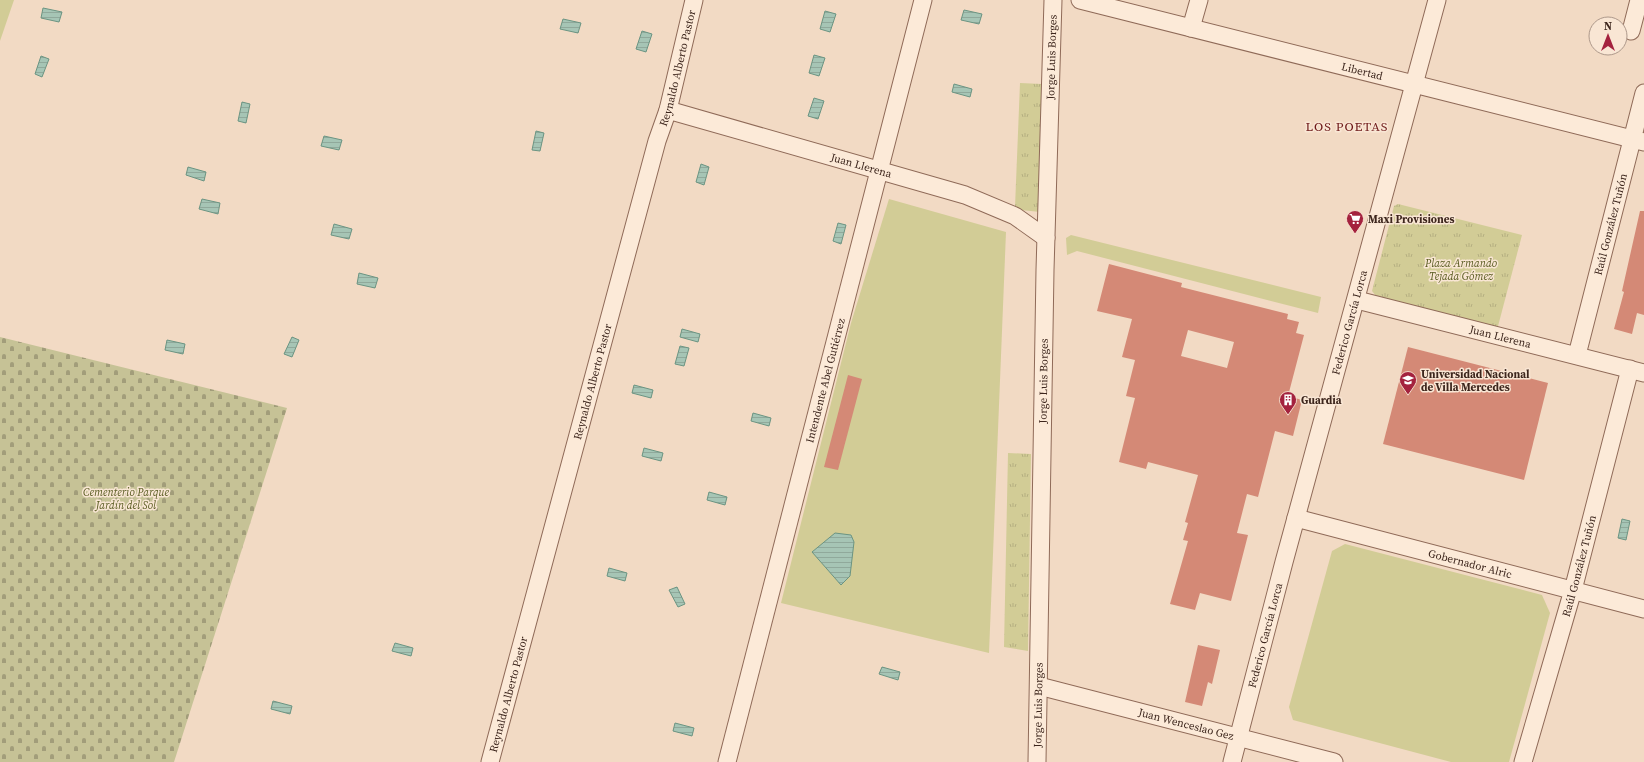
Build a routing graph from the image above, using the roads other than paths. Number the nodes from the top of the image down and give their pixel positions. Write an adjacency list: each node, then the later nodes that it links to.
1 (694, 0): 12 (street, Reynaldo Alberto Pastor)
2 (923, 0): 14 (street, Intendente Abel Gutiérrez)
3 (1053, 0): 15 (street, Jorge Luis Borges)
4 (1080, 0): 8 (street, Libertad)
5 (1199, 0): 8 (street)
6 (1437, 0): 10 (street, Federico García Lorca)
7 (1639, 0): 9 (street)
8 (1191, 28): 10 (street, Libertad)
9 (1631, 31)
10 (1415, 84): 13 (street, Libertad); 16 (street, Federico García Lorca)
11 (1644, 94): 13 (street, Raúl González Tuñón)
12 (668, 110): 14 (street, Juan Llerena); 24 (street, Reynaldo Alberto Pastor)
13 (1638, 141): 17 (street, Raúl González Tuñón)
14 (880, 170): 15 (street, Juan Llerena); 25 (street, Intendente Abel Gutiérrez)
15 (1046, 238): 22 (street, Jorge Luis Borges)
16 (1357, 300): 17 (street, Juan Llerena); 19 (street, Federico García Lorca)
17 (1576, 355): 18 (street, Juan Llerena)
18 (1637, 371): 20 (street, Raúl González Tuñón)
19 (1296, 518): 20 (street, Gobernador Alric); 23 (street, Federico García Lorca)
20 (1573, 590): 21 (street, Gobernador Alric); 29 (street, Raúl González Tuñón)
21 (1644, 609)
22 (1039, 686): 23 (street, Juan Wenceslao Gez); 26 (street, Jorge Luis Borges)
23 (1238, 738): 27 (street, Federico García Lorca); 28 (street, Juan Wenceslao Gez)
24 (490, 762)
25 (728, 762)
26 (1037, 762)
27 (1232, 762)
28 (1334, 762)
29 (1523, 762)

